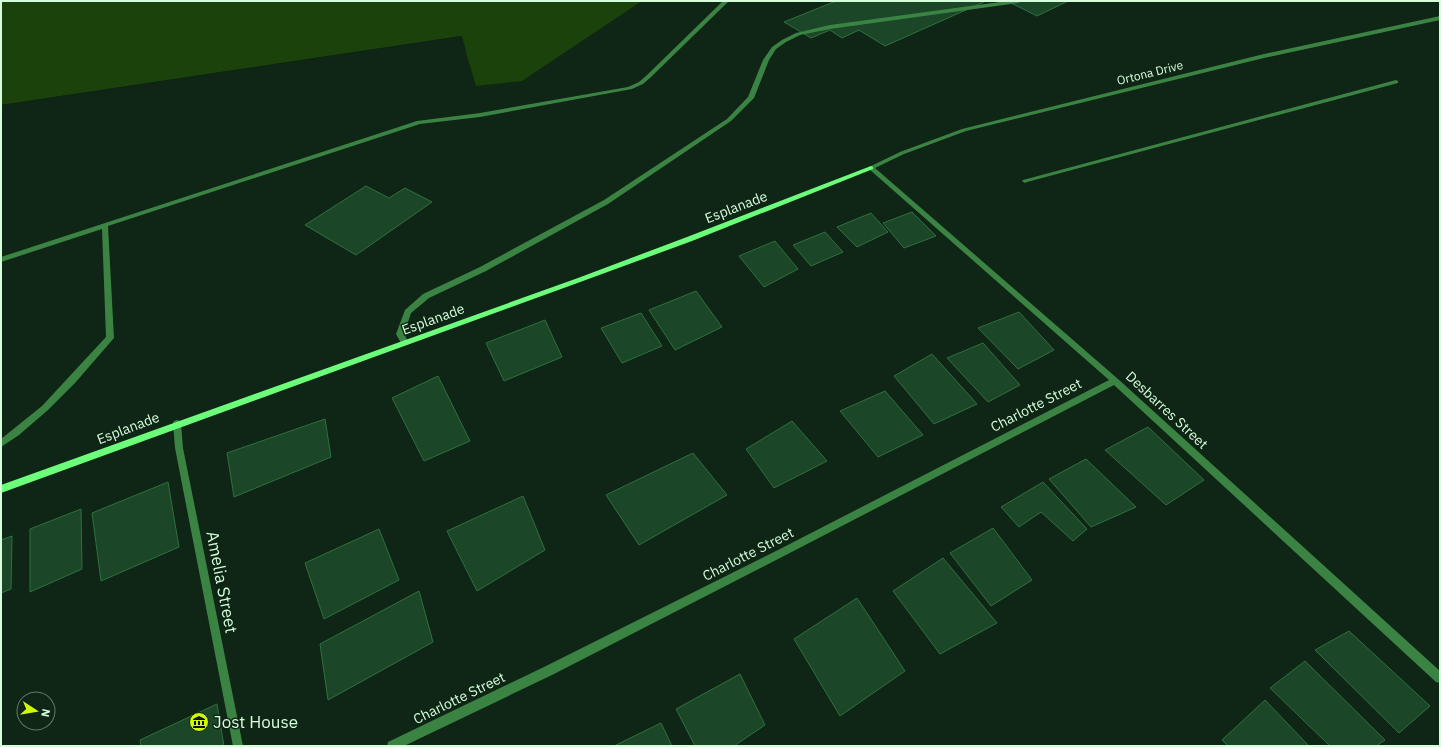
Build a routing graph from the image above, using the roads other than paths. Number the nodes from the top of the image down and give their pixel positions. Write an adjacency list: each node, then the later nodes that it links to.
1 (726, 1): 7 (street)
2 (1018, 1): 9 (street)
3 (1440, 18): 5 (street, Ortona Drive)
4 (1396, 82): 6 (street)
5 (871, 168): 9 (street, Esplanade); 10 (street, Desbarres Street)
6 (1025, 181)
7 (105, 225): 8 (street); 12 (street)
8 (1, 260)
9 (405, 343): 11 (street, Esplanade)
10 (1115, 380): 14 (street, Desbarres Street); 16 (street, Charlotte Street)
11 (177, 423): 13 (street, Esplanade); 15 (street, Amelia Street)
12 (1, 444)
13 (1, 489)
14 (1440, 678)
15 (238, 746)
16 (392, 746)

